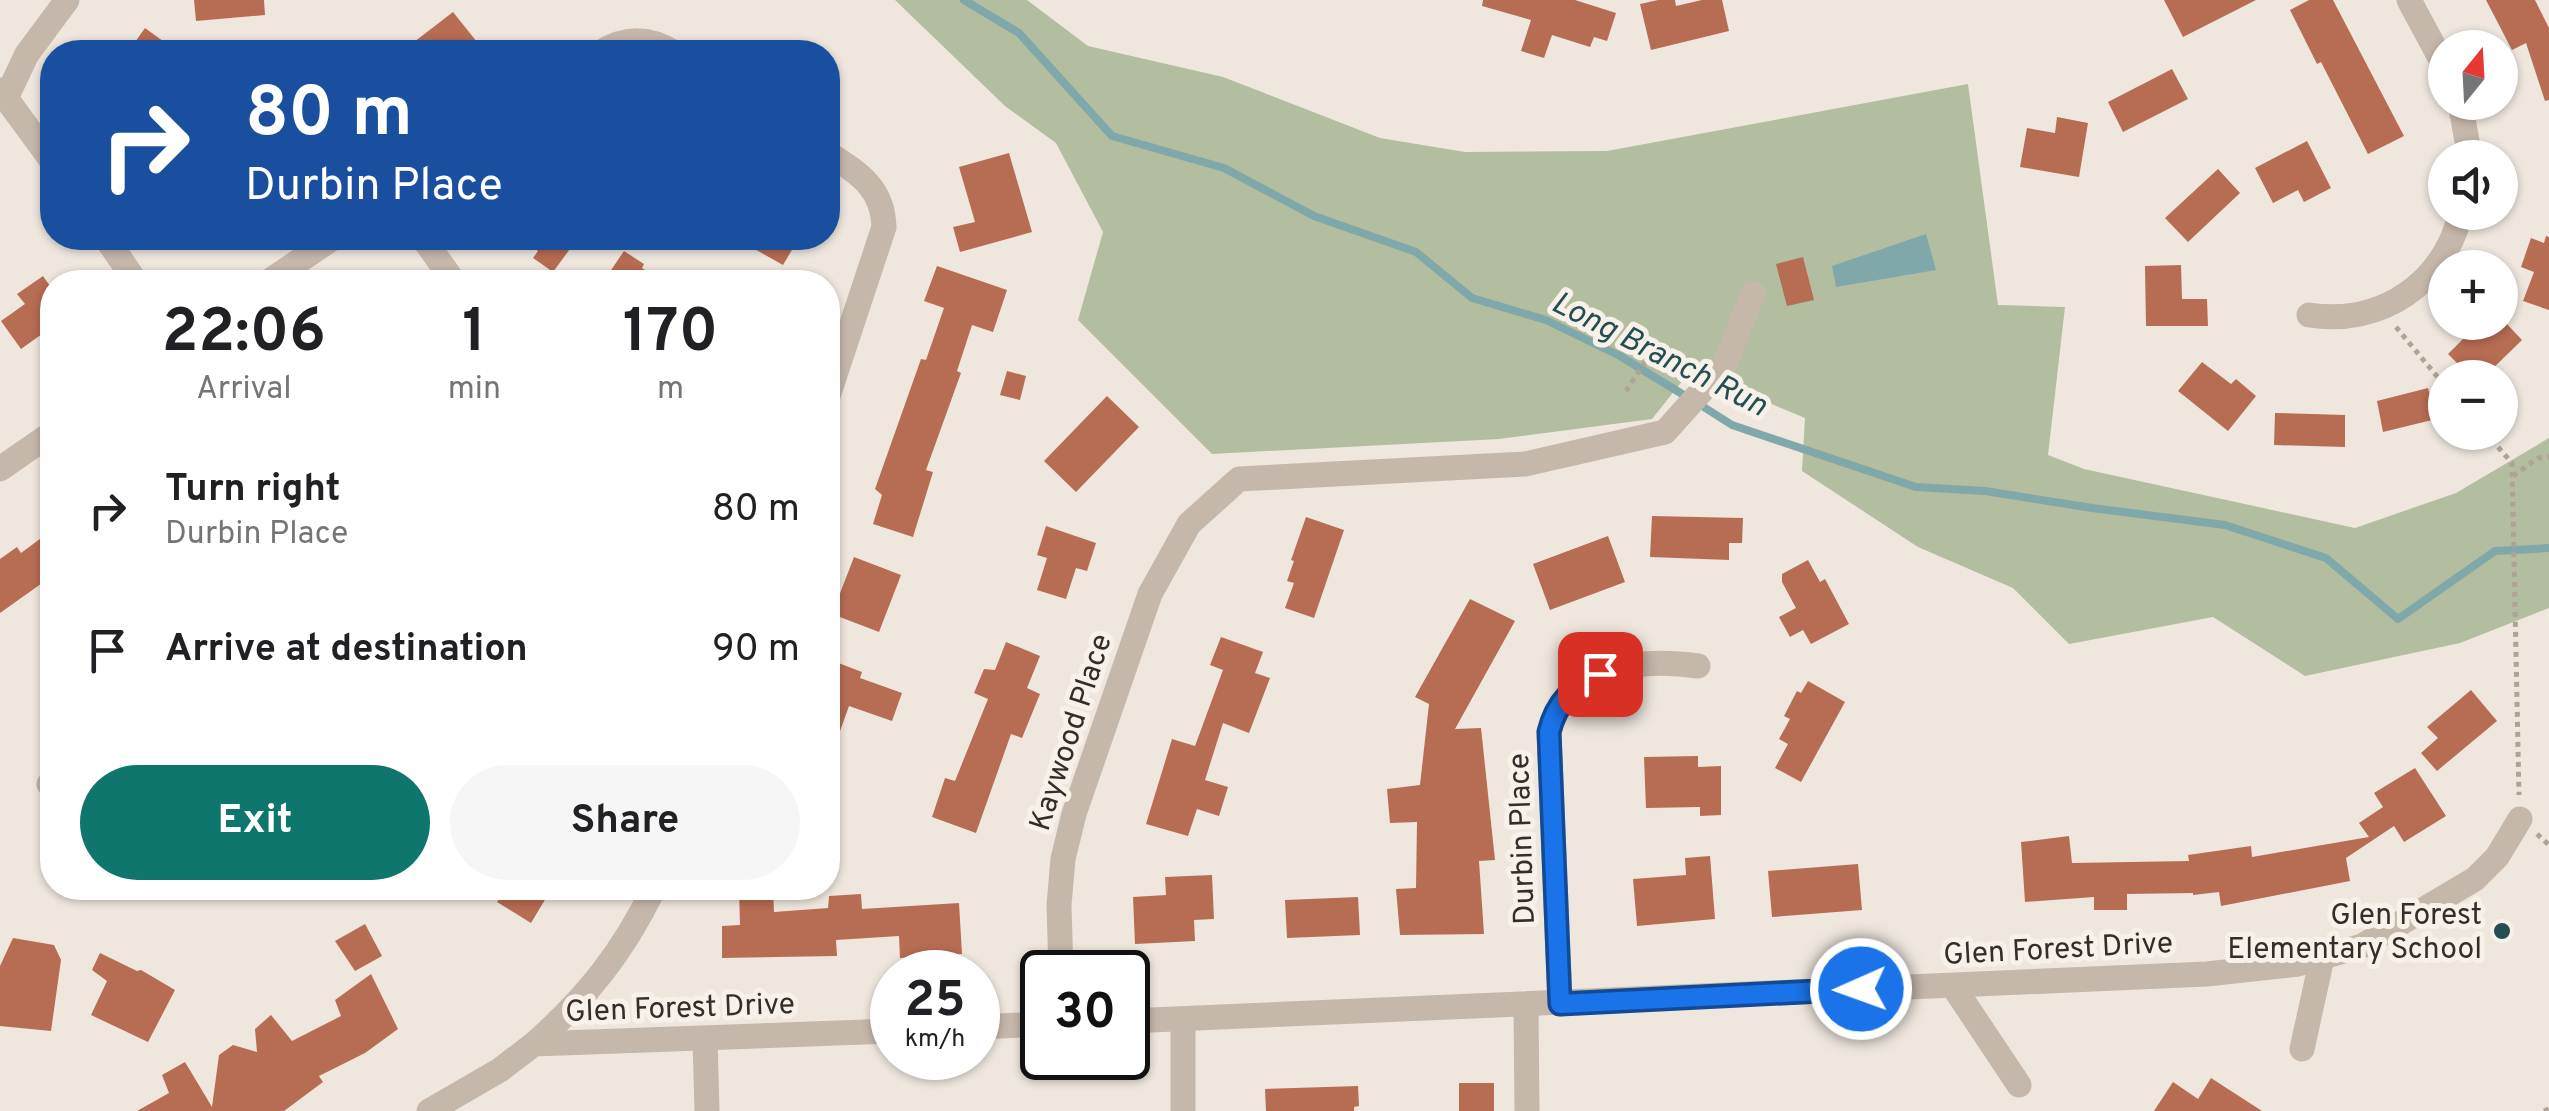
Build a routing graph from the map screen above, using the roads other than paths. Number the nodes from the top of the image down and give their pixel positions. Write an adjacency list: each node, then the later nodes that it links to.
1 (67, 0): 4 (street)
2 (2409, 0): 3 (street)
3 (2428, 36)
4 (3, 94): 5 (street)
5 (40, 145)
6 (840, 161): 12 (street)
7 (2455, 230): 11 (street)
8 (315, 250): 9 (street)
9 (286, 270)
10 (1753, 294): 18 (street, Kaywood Place)
11 (2309, 314)
12 (840, 360)
13 (40, 442): 14 (street)
14 (0, 470)
15 (1698, 666): 21 (street, Durbin Place)
16 (2520, 819): 19 (street, Glen Forest Drive)
17 (647, 900): 27 (street)
18 (1060, 950)
19 (2322, 958): 20 (street, Glen Forest Drive); 28 (street)
20 (1954, 986): 21 (street, Glen Forest Drive); 29 (street)
21 (1560, 1004): 22 (street, Glen Forest Drive)
22 (1526, 1006): 23 (street, Glen Forest Drive); 33 (street)
23 (1183, 1019): 24 (street, Glen Forest Drive); 32 (street)
24 (1150, 1020)
25 (870, 1032): 26 (street, Glen Forest Drive)
26 (705, 1040): 27 (street, Glen Forest Drive); 31 (street)
27 (534, 1044): 30 (street, Glen Forest Drive)
28 (2302, 1048)
29 (2019, 1085)
30 (430, 1111)
31 (708, 1111)
32 (1183, 1111)
33 (1527, 1111)

